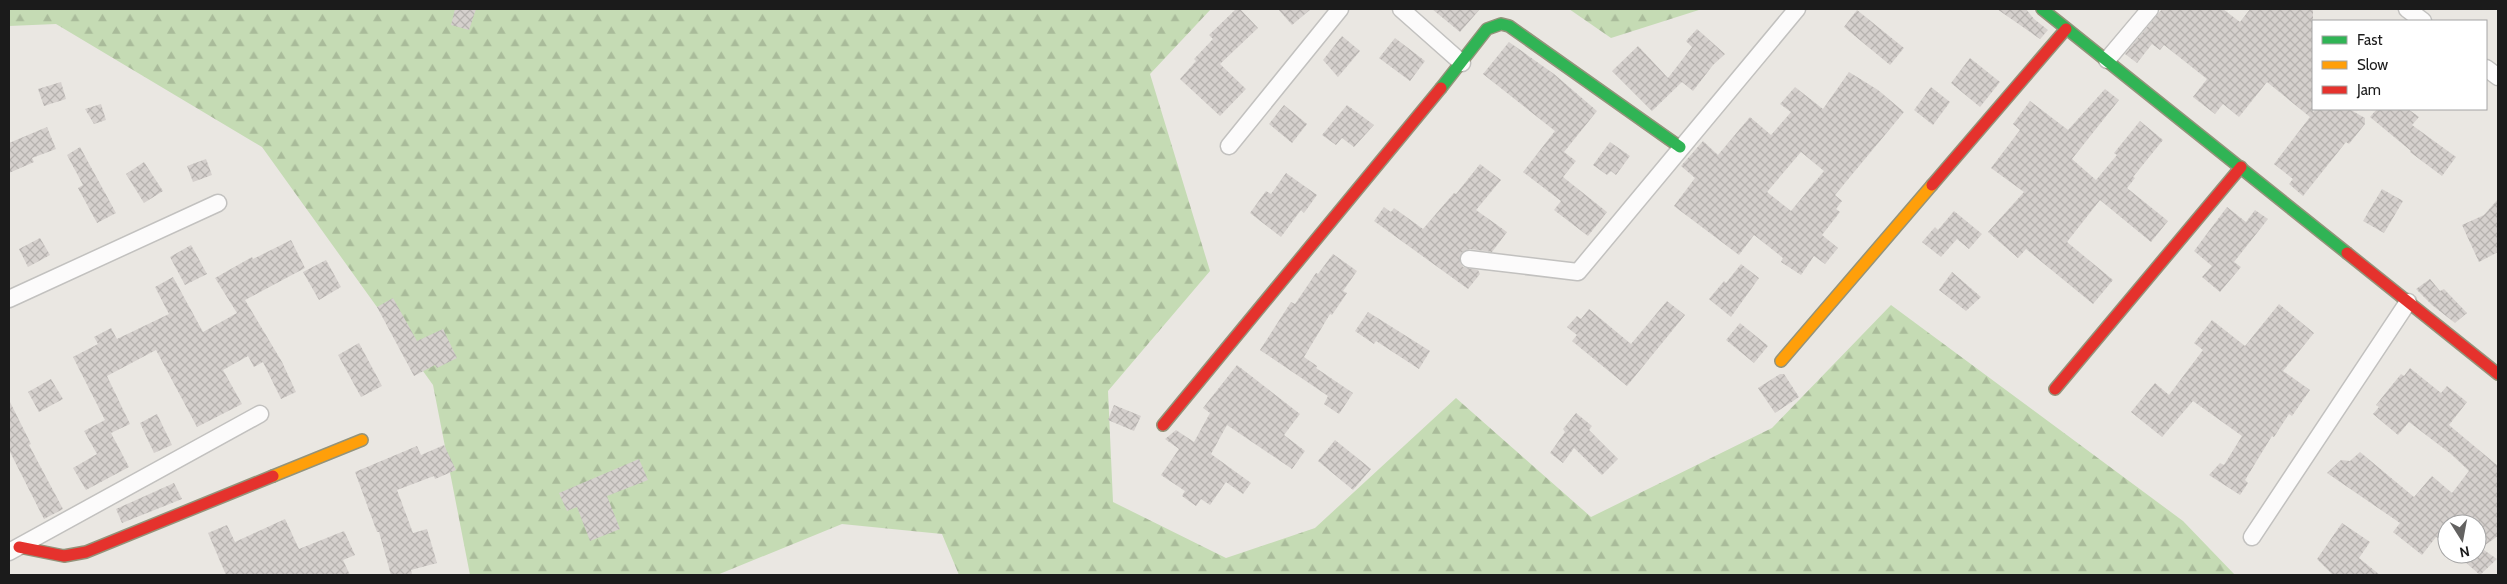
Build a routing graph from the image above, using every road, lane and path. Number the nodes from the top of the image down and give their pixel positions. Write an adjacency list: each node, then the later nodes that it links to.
1 (1340, 9): 13 (street)
2 (1401, 9): 10 (street)
3 (1797, 9): 14 (street)
4 (2042, 9): 8 (street)
5 (2150, 9): 9 (street)
6 (2407, 9): 7 (street)
7 (2422, 20)
8 (2066, 28): 9 (street); 20 (street)
9 (2107, 60): 15 (street)
10 (1462, 63): 14 (street); 24 (street)
11 (2487, 69): 12 (street)
12 (2498, 78)
13 (1229, 146)
14 (1680, 147): 17 (street)
15 (2241, 167): 19 (street); 22 (street)
16 (218, 203): 18 (street)
17 (1469, 259)
18 (9, 299)
19 (2408, 302): 21 (street); 26 (street)
20 (1781, 360)
21 (2498, 374)
22 (2055, 389)
23 (260, 414): 27 (street)
24 (1164, 424)
25 (362, 440): 27 (street)
26 (2252, 537)
27 (14, 550)

